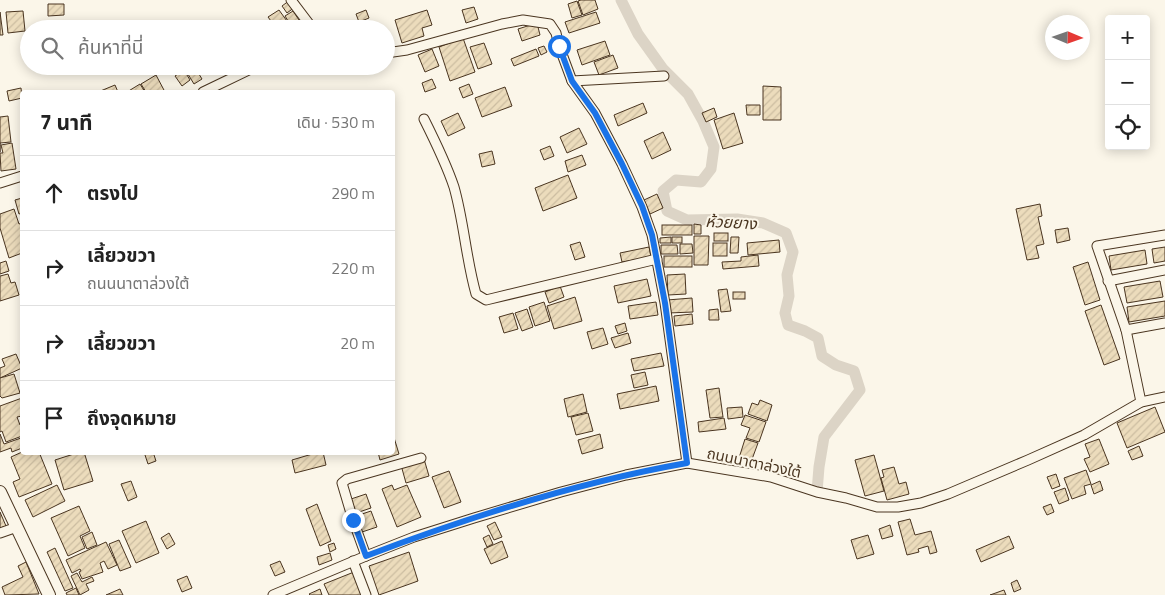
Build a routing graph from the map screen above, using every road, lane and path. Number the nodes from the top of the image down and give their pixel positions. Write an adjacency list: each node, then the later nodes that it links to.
1 (291, 0): 2 (street)
2 (306, 20)
3 (395, 51): 6 (street)
4 (238, 75): 7 (street)
5 (664, 76): 6 (street)
6 (572, 81): 12 (street)
7 (207, 90)
8 (424, 119): 12 (street)
9 (20, 177): 10 (street)
10 (0, 183)
11 (1165, 235): 14 (street)
12 (657, 259): 20 (street)
13 (1165, 270): 14 (street)
14 (1108, 281): 16 (street)
15 (1165, 323): 16 (street)
16 (1126, 330): 18 (street)
17 (1165, 397): 18 (street, ถนนนาตาล่วงใต้)
18 (1142, 402): 20 (street, ถนนนาตาล่วงใต้)
19 (421, 458): 24 (street)
20 (687, 463): 24 (street, ถนนนาตาล่วงใต้)
21 (0, 492): 22 (main road)
22 (17, 527): 23 (street); 26 (main road)
23 (0, 533)
24 (366, 556): 25 (street, ถนนนาตาล่วงใต้)
25 (353, 561): 27 (street, ถนนนาตาล่วงใต้); 28 (street)
26 (49, 595)
27 (273, 595)
28 (366, 595)

